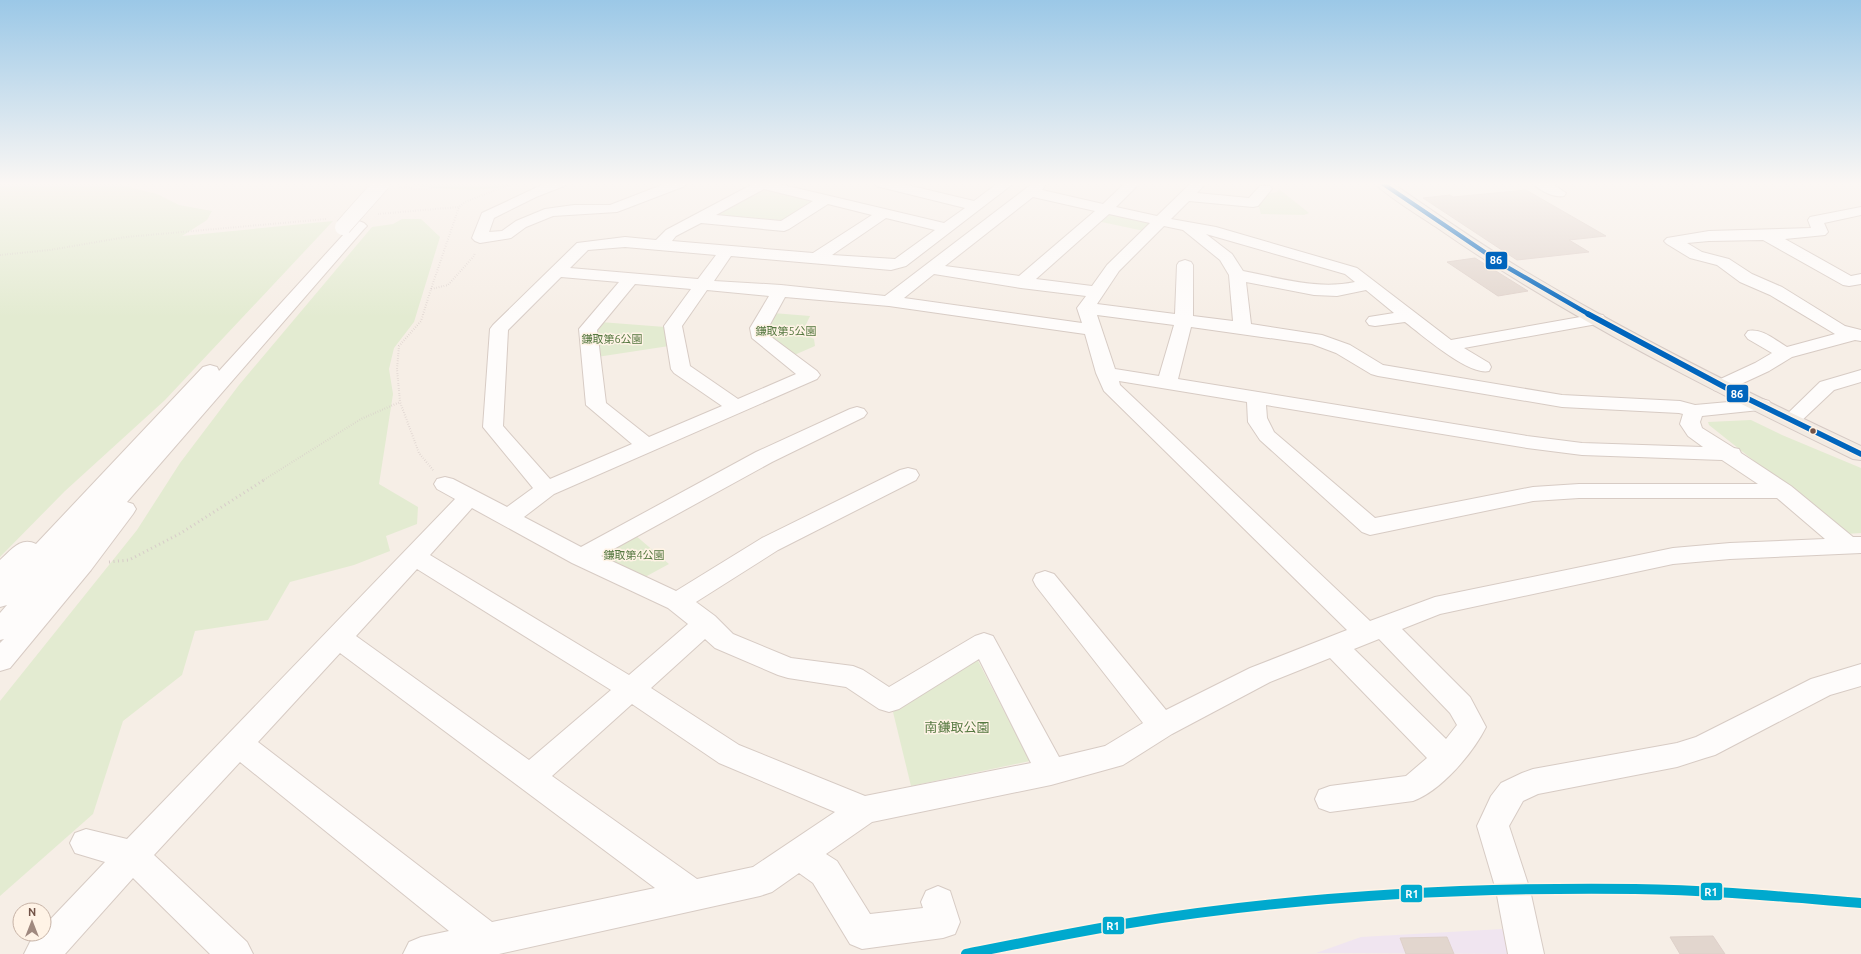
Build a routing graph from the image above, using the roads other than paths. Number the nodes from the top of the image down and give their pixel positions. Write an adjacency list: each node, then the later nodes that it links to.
1 (346, 228): 56 (street, bridge)
2 (483, 228): 3 (street)
3 (516, 228)
4 (680, 228): 15 (street)
5 (862, 228): 17 (street)
6 (946, 228): 17 (street)
7 (985, 228): 19 (street)
8 (1085, 228): 26 (street)
9 (1153, 228): 31 (street)
10 (1187, 228): 23 (street)
11 (1195, 228): 27 (street)
12 (1446, 228): 33 (main road)
13 (1818, 228): 14 (street)
14 (1764, 234): 22 (street); 28 (street)
15 (660, 245): 16 (street); 21 (street)
16 (727, 251): 17 (street); 25 (street)
17 (818, 257)
18 (1185, 265): 34 (street)
19 (931, 269): 26 (street); 30 (street)
20 (1766, 271): 22 (street)
21 (559, 272): 24 (street); 59 (street)
22 (1738, 273): 39 (street)
23 (1237, 274): 27 (street); 36 (street)
24 (631, 278): 25 (street); 53 (street)
25 (704, 283): 29 (street); 49 (street)
26 (1021, 283): 31 (street)
27 (1368, 285): 32 (street)
28 (1859, 285)
29 (781, 290): 30 (street); 49 (street)
30 (889, 300): 37 (street)
31 (1091, 300): 34 (street); 37 (street)
32 (1408, 316): 35 (street); 40 (street)
33 (1597, 319): 40 (street); 46 (main road)
34 (1184, 320): 36 (street); 45 (street)
35 (1375, 321)
36 (1242, 328): 50 (street)
37 (1092, 330): 43 (street)
38 (1754, 335): 41 (street)
39 (1859, 336): 41 (street)
40 (1448, 346): 42 (street)
41 (1785, 353): 46 (street)
42 (1482, 367)
43 (1106, 373): 45 (street); 72 (street)
44 (1861, 376): 52 (street)
45 (1167, 382): 47 (street)
46 (1721, 386): 48 (main road)
47 (1257, 396): 54 (street); 60 (street)
48 (1762, 405): 50 (street); 52 (main road)
49 (736, 406): 53 (street)
50 (1695, 411): 54 (street)
51 (857, 413): 65 (street)
52 (1791, 420): 55 (main road)
53 (647, 445): 59 (street)
54 (1731, 454): 60 (street)
55 (1861, 454)
56 (129, 471): 66 (street); 68 (street); 71 (street); 75 (street)
57 (908, 475): 69 (street)
58 (445, 484): 61 (street)
59 (546, 489): 62 (street)
60 (1782, 490): 63 (street)
61 (470, 497): 62 (street); 64 (street)
62 (509, 517): 65 (street)
63 (1855, 545): 72 (street)
64 (415, 557): 73 (street); 77 (street)
65 (581, 557): 69 (street)
66 (0, 574)
67 (1045, 580): 78 (street)
68 (0, 598)
69 (677, 602): 70 (street)
70 (706, 623): 77 (street); 81 (street)
71 (0, 630)
72 (1375, 630): 74 (street); 80 (street)
73 (339, 638): 79 (street); 82 (street)
74 (1335, 646): 78 (street); 80 (street)
75 (0, 661)
76 (1861, 675): 94 (street)
77 (632, 690): 82 (street); 84 (street)
78 (1162, 726): 81 (street)
79 (239, 744): 87 (street); 90 (street)
80 (1448, 759): 83 (street)
81 (1051, 772): 84 (street)
82 (531, 778): 88 (street)
83 (1330, 799)
84 (864, 810): 86 (street)
85 (86, 843): 87 (street)
86 (798, 854): 88 (street); 89 (street)
87 (132, 855): 91 (street); 92 (street)
88 (693, 896): 90 (street)
89 (938, 902)
90 (488, 940): 93 (street)
91 (42, 954)
92 (235, 954)
93 (421, 954)
94 (1526, 954)

